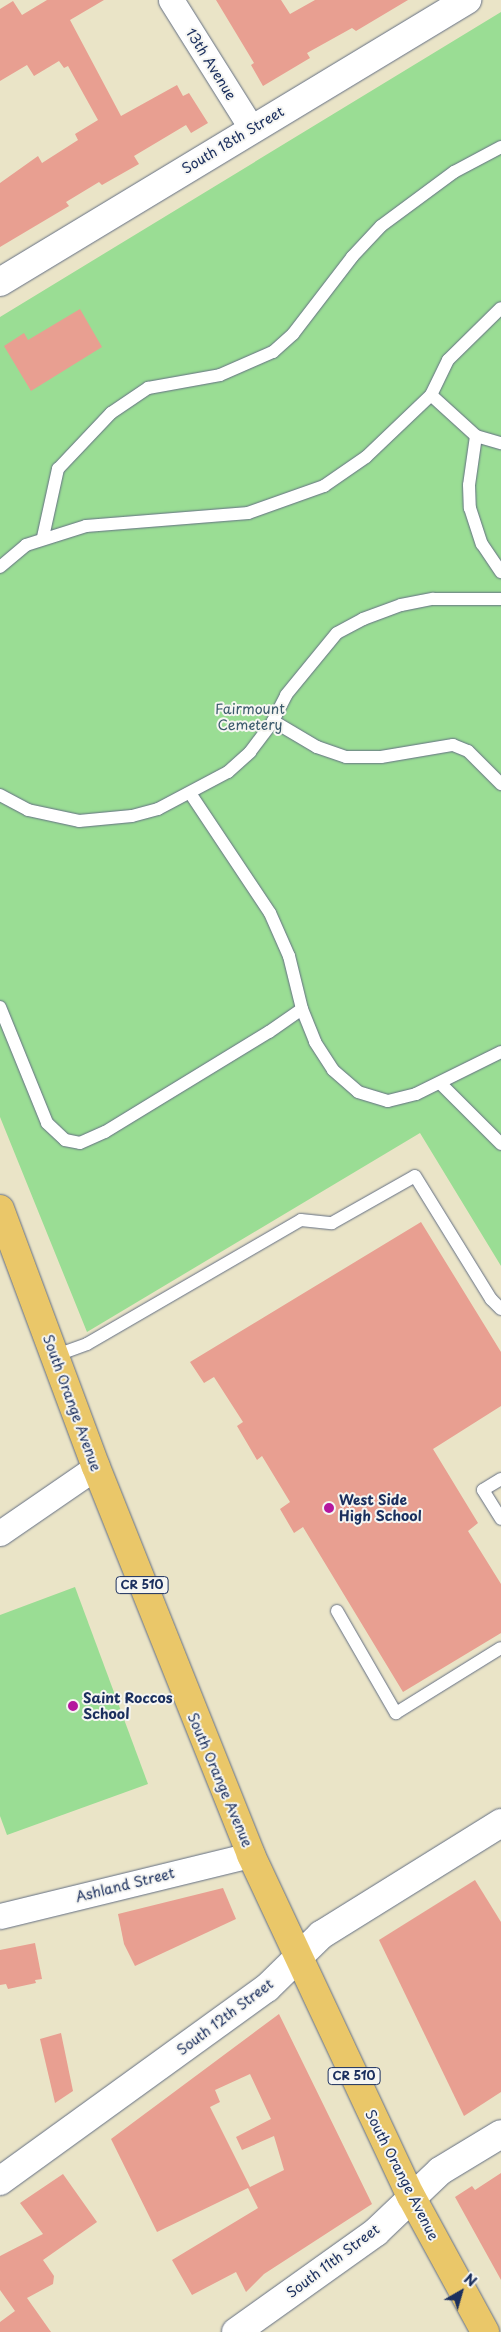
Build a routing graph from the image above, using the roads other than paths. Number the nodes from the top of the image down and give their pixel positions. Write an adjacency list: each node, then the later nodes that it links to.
1 (171, 0): 3 (street, 13th Avenue)
2 (467, 0): 3 (street, South 18th Street)
3 (252, 129): 5 (street, South 18th Street)
4 (501, 147): 10 (lane)
5 (0, 282)
6 (501, 308): 7 (lane)
7 (430, 395): 8 (lane); 10 (lane)
8 (476, 436): 9 (lane); 12 (lane)
9 (501, 443)
10 (44, 538): 11 (lane)
11 (2, 560)
12 (501, 572)
13 (501, 599): 14 (lane)
14 (273, 721): 15 (lane); 16 (lane)
15 (501, 784)
16 (190, 793): 17 (lane); 19 (lane)
17 (0, 795)
18 (0, 1007): 19 (lane)
19 (302, 1009): 21 (lane)
20 (501, 1052): 21 (lane)
21 (441, 1084): 22 (lane)
22 (501, 1144)
23 (1, 1213): 25 (main road, South Orange Avenue / CR 510)
24 (501, 1309): 25 (lane)
25 (54, 1356): 26 (main road, South Orange Avenue / CR 510)
26 (96, 1467): 29 (street); 33 (main road, South Orange Avenue / CR 510)
27 (501, 1479): 28 (lane)
28 (501, 1519)
29 (0, 1533)
30 (337, 1610): 31 (lane)
31 (501, 1648)
32 (501, 1823): 35 (street, South 12th Street)
33 (251, 1854): 34 (street, Ashland Street); 35 (main road, South Orange Avenue / CR 510)
34 (0, 1916)
35 (297, 1956): 37 (street, South 12th Street); 38 (main road, South Orange Avenue / CR 510)
36 (501, 2134): 38 (street, South 11th Street)
37 (0, 2182)
38 (411, 2196): 39 (street, South 11th Street); 40 (main road, South Orange Avenue / CR 510)
39 (236, 2332)
40 (485, 2332)

